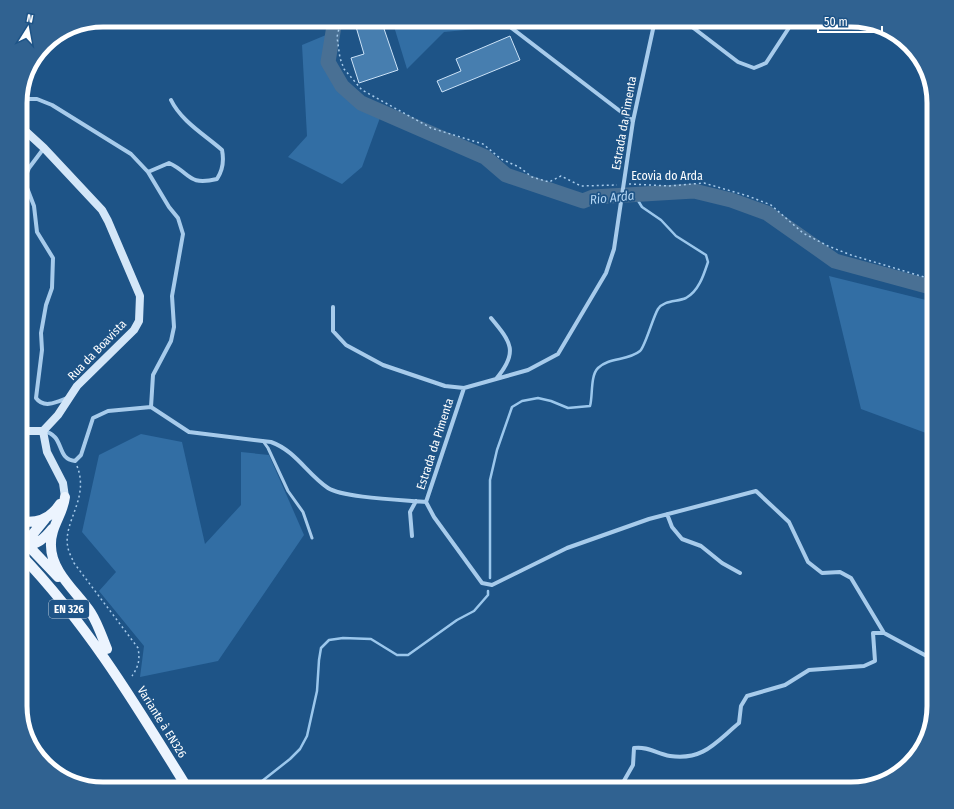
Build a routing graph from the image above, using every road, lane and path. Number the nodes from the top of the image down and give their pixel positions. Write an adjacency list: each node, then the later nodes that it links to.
1 (339, 27): 13 (path, Ecovia do Arda)
2 (510, 27): 8 (street)
3 (653, 27): 8 (street, Estrada da Pimenta)
4 (692, 27): 5 (street)
5 (789, 27)
6 (27, 100): 12 (street)
7 (171, 100): 12 (street)
8 (633, 121): 13 (street, Estrada da Pimenta)
9 (27, 132): 10 (street, Rua da Boavista)
10 (44, 148): 11 (street); 20 (street, Rua da Boavista)
11 (27, 172)
12 (148, 172): 21 (street)
13 (623, 186): 15 (path, Ecovia do Arda); 18 (street, Estrada da Pimenta)
14 (27, 188): 20 (street)
15 (927, 278)
16 (333, 307): 19 (street)
17 (491, 318): 18 (street)
18 (496, 379): 19 (street, Estrada da Pimenta)
19 (464, 388): 28 (street, Estrada da Pimenta)
20 (70, 396): 22 (street, Rua da Boavista)
21 (151, 407): 24 (street); 25 (street)
22 (43, 431): 23 (street); 25 (street); 26 (street)
23 (27, 432)
24 (263, 441): 27 (street); 34 (lane)
25 (75, 461): 46 (path)
26 (65, 497): 30 (main road); 32 (main road)
27 (416, 501): 28 (street); 33 (street)
28 (426, 502): 29 (street, Estrada da Pimenta)
29 (667, 514): 41 (street); 42 (street, Estrada da Pimenta)
30 (45, 519): 31 (main road); 35 (main road)
31 (27, 522)
32 (53, 527): 36 (main road); 43 (main road)
33 (412, 536)
34 (312, 538)
35 (27, 541)
36 (27, 544)
37 (27, 548): 43 (main road, Variante à EN326 / EN 326)
38 (27, 553): 40 (main road)
39 (27, 561): 40 (main road, Variante à EN326 / EN 326)
40 (32, 566): 45 (main road, Variante à EN326 / EN 326)
41 (740, 573)
42 (884, 633): 44 (street); 48 (street)
43 (107, 649): 45 (main road, Variante à EN326 / EN 326)
44 (927, 656)
45 (113, 669): 47 (main road, Variante à EN326 / EN 326)
46 (132, 676)
47 (184, 782)
48 (623, 782)

